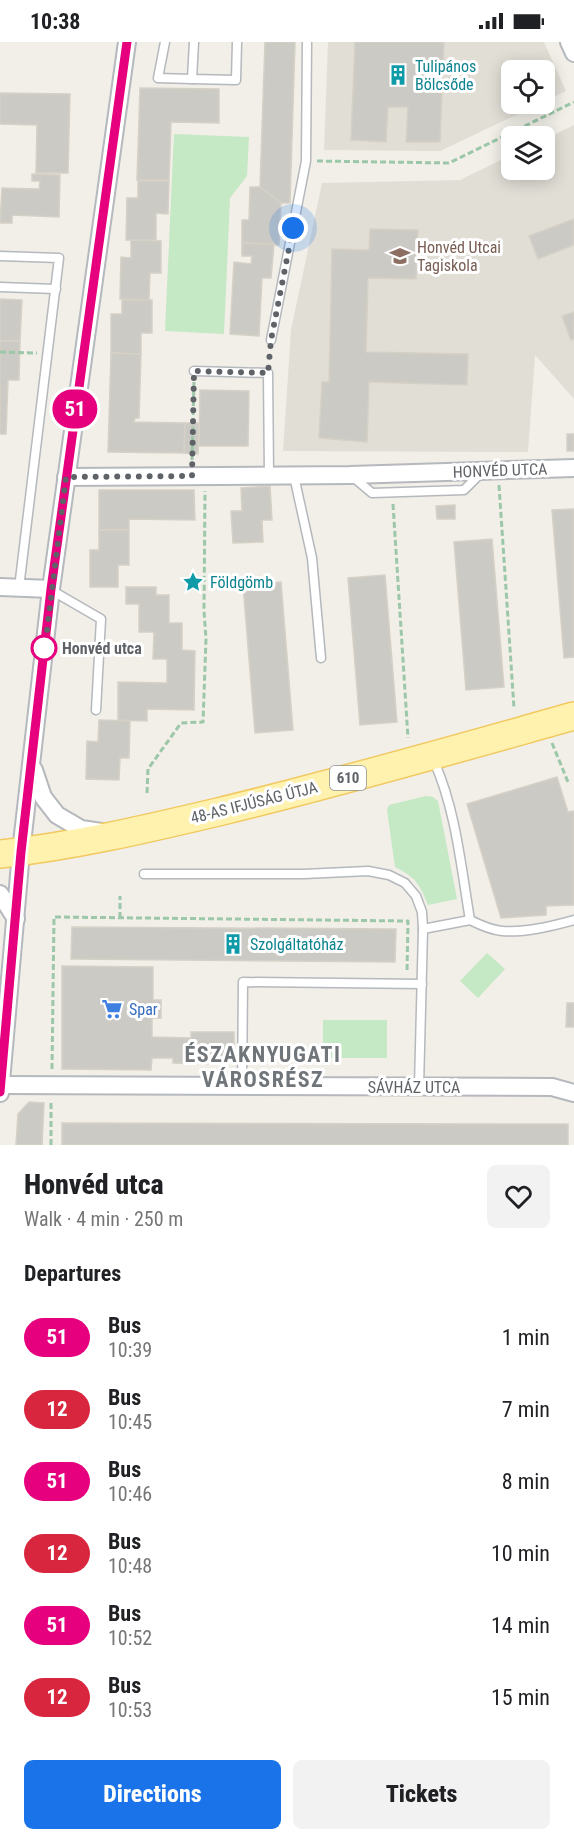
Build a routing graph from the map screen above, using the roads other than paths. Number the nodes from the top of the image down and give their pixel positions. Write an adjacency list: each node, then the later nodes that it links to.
1 (127, 42): 19 (street)
2 (165, 42): 8 (lane)
3 (194, 42): 8 (lane)
4 (237, 42): 8 (lane)
5 (307, 42): 12 (lane)
6 (569, 42): 7 (street)
7 (574, 53)
8 (192, 79)
9 (0, 255): 11 (lane)
10 (0, 287): 11 (lane)
11 (56, 289): 21 (lane)
12 (271, 340)
13 (194, 371): 17 (lane)
14 (574, 468): 15 (street, HONVÉD UTCA)
15 (491, 471): 16 (street, HONVÉD UTCA); 16 (lane)
16 (350, 475): 18 (street, HONVÉD UTCA)
17 (269, 476): 18 (street, HONVÉD UTCA); 19 (street, HONVÉD UTCA)
18 (294, 476): 23 (lane)
19 (66, 477): 22 (street)
20 (0, 587): 21 (street)
21 (20, 588): 22 (street)
22 (51, 589): 24 (lane); 27 (street)
23 (321, 658)
24 (96, 710)
25 (574, 716): 26 (main road, 48-AS IFJÚSÁG ÚTJA / 610)
26 (432, 756): 28 (main road, 48-AS IFJÚSÁG ÚTJA / 610); 33 (lane)
27 (32, 763): 28 (street); 29 (street)
28 (122, 835): 29 (main road, 48-AS IFJÚSÁG ÚTJA / 610)
29 (11, 853): 32 (street)
30 (144, 874): 35 (lane)
31 (0, 894): 32 (street)
32 (16, 919): 39 (street)
33 (470, 920): 34 (lane); 35 (lane)
34 (574, 920)
35 (423, 929): 36 (lane)
36 (422, 984): 37 (lane); 38 (lane)
37 (242, 1086): 38 (street, SÁVHÁZ UTCA); 39 (street, SÁVHÁZ UTCA)
38 (419, 1088): 40 (street, SÁVHÁZ UTCA)
39 (1, 1089)
40 (574, 1093)

